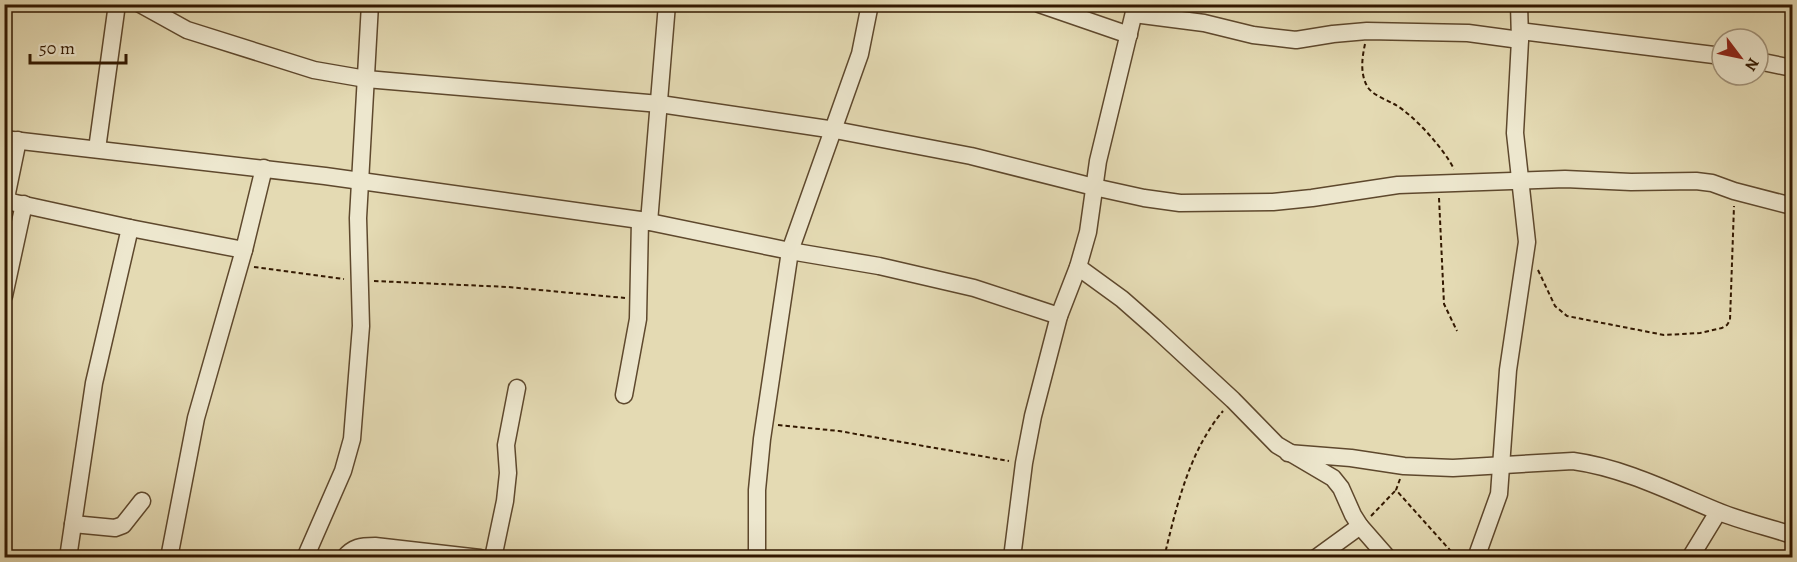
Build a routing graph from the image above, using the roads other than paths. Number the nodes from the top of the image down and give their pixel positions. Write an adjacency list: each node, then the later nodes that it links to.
1 (117, 4): 18 (street)
2 (140, 4): 14 (street)
3 (370, 4): 14 (street)
4 (668, 4): 15 (street)
5 (870, 4): 16 (street)
6 (1039, 4): 9 (street)
7 (1519, 4): 10 (street)
8 (1135, 9): 9 (street); 10 (street)
9 (1129, 35): 22 (street)
10 (1520, 36): 11 (street); 21 (street)
11 (1710, 55)
12 (1770, 64): 13 (street)
13 (1792, 68)
14 (366, 79): 15 (street); 20 (street)
15 (660, 104): 16 (street); 25 (street)
16 (835, 130): 22 (street); 27 (street)
17 (11, 139): 18 (street); 23 (street)
18 (97, 149): 19 (street)
19 (264, 168): 20 (street); 28 (street)
20 (360, 180): 25 (street); 43 (street)
21 (1520, 180): 22 (street); 24 (street); 35 (street)
22 (1094, 187): 29 (street)
23 (24, 204): 26 (street); 30 (street)
24 (1792, 206)
25 (645, 221): 27 (street); 33 (street)
26 (130, 228): 28 (street); 38 (street)
27 (790, 250): 31 (street); 47 (street)
28 (242, 258): 42 (street)
29 (1078, 267): 31 (street); 34 (street)
30 (4, 296)
31 (1059, 316): 48 (street)
32 (517, 388): 46 (street)
33 (624, 395)
34 (1288, 453): 35 (street); 39 (street)
35 (1502, 464): 37 (street); 51 (street)
36 (142, 501): 38 (street)
37 (1718, 512): 40 (street); 52 (street)
38 (73, 524): 41 (street)
39 (1360, 526): 49 (street); 50 (street)
40 (1792, 535)
41 (68, 558)
42 (169, 558)
43 (305, 558)
44 (344, 558): 45 (street)
45 (480, 558)
46 (493, 558)
47 (757, 558)
48 (1012, 558)
49 (1316, 558)
50 (1388, 558)
51 (1476, 558)
52 (1690, 558)

